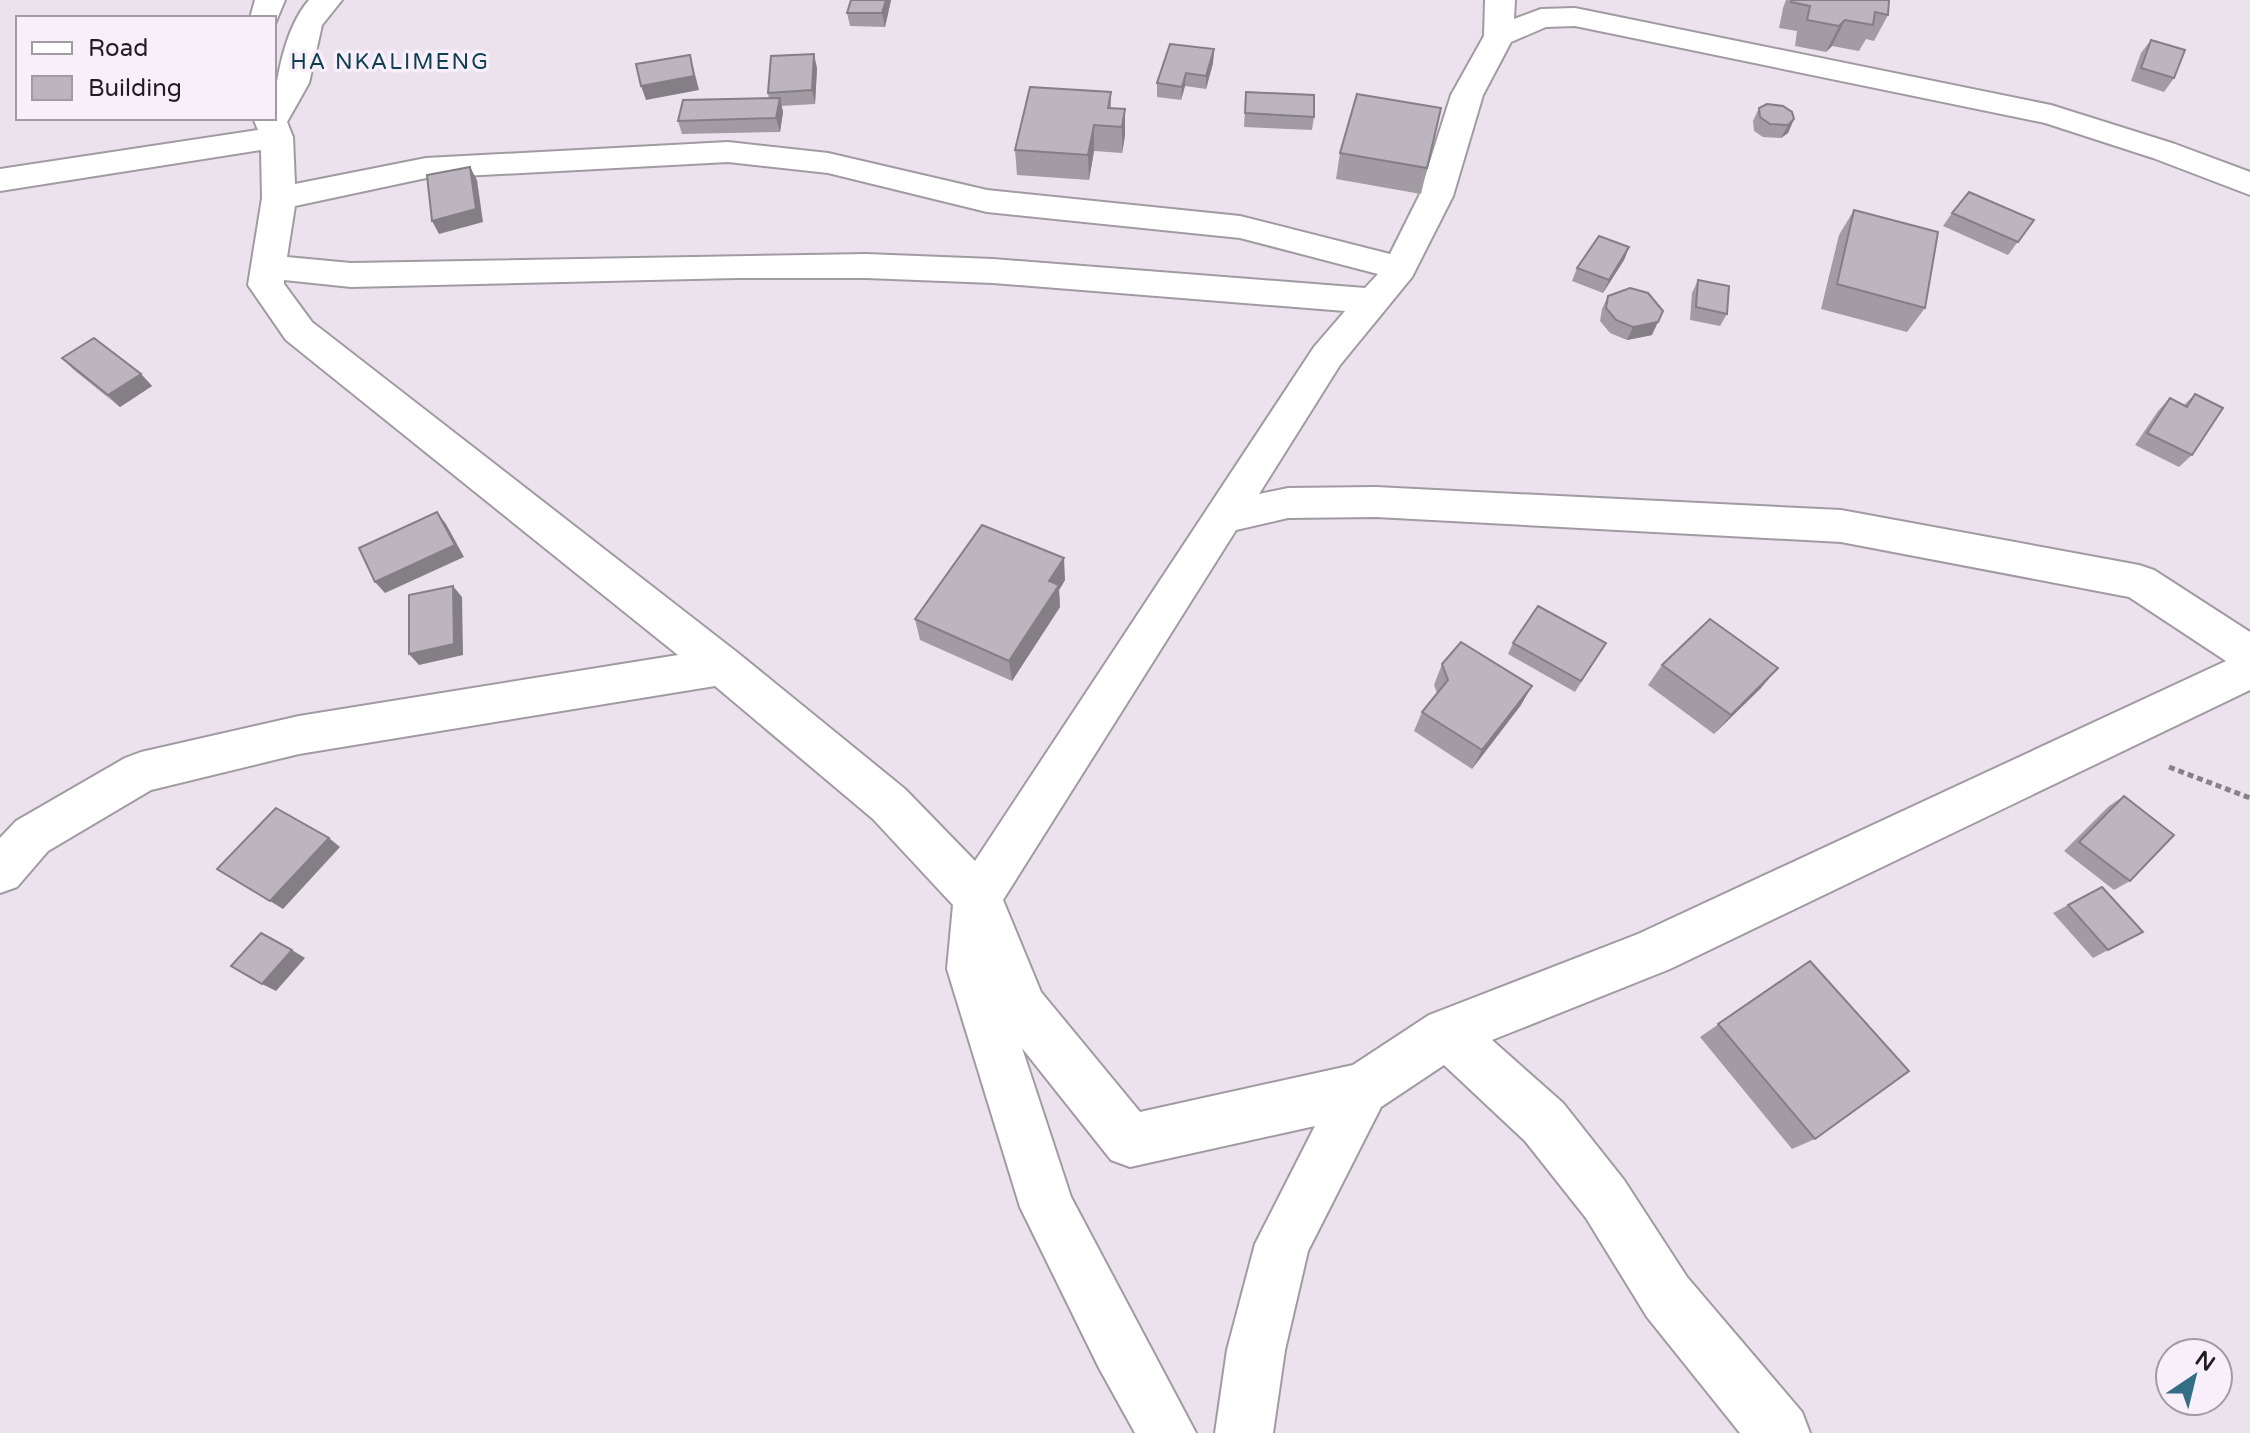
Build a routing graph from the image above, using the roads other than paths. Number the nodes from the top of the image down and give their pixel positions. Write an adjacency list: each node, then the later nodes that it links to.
1 (327, 0): 3 (street)
2 (1500, 18): 6 (street); 9 (street)
3 (276, 117)
4 (273, 123): 5 (street); 7 (street)
5 (0, 180)
6 (2250, 184)
7 (279, 198): 8 (street); 9 (street)
8 (268, 267): 10 (street); 13 (street)
9 (1399, 268): 10 (street)
10 (1374, 301): 11 (street)
11 (1222, 518): 12 (street); 16 (street)
12 (2250, 654)
13 (723, 666): 15 (street); 16 (street)
14 (2250, 670): 17 (street)
15 (0, 871)
16 (978, 897): 18 (street); 19 (street)
17 (1447, 1033): 18 (street); 21 (street)
18 (1363, 1089): 20 (street)
19 (1167, 1433)
20 (1244, 1433)
21 (1781, 1433)

